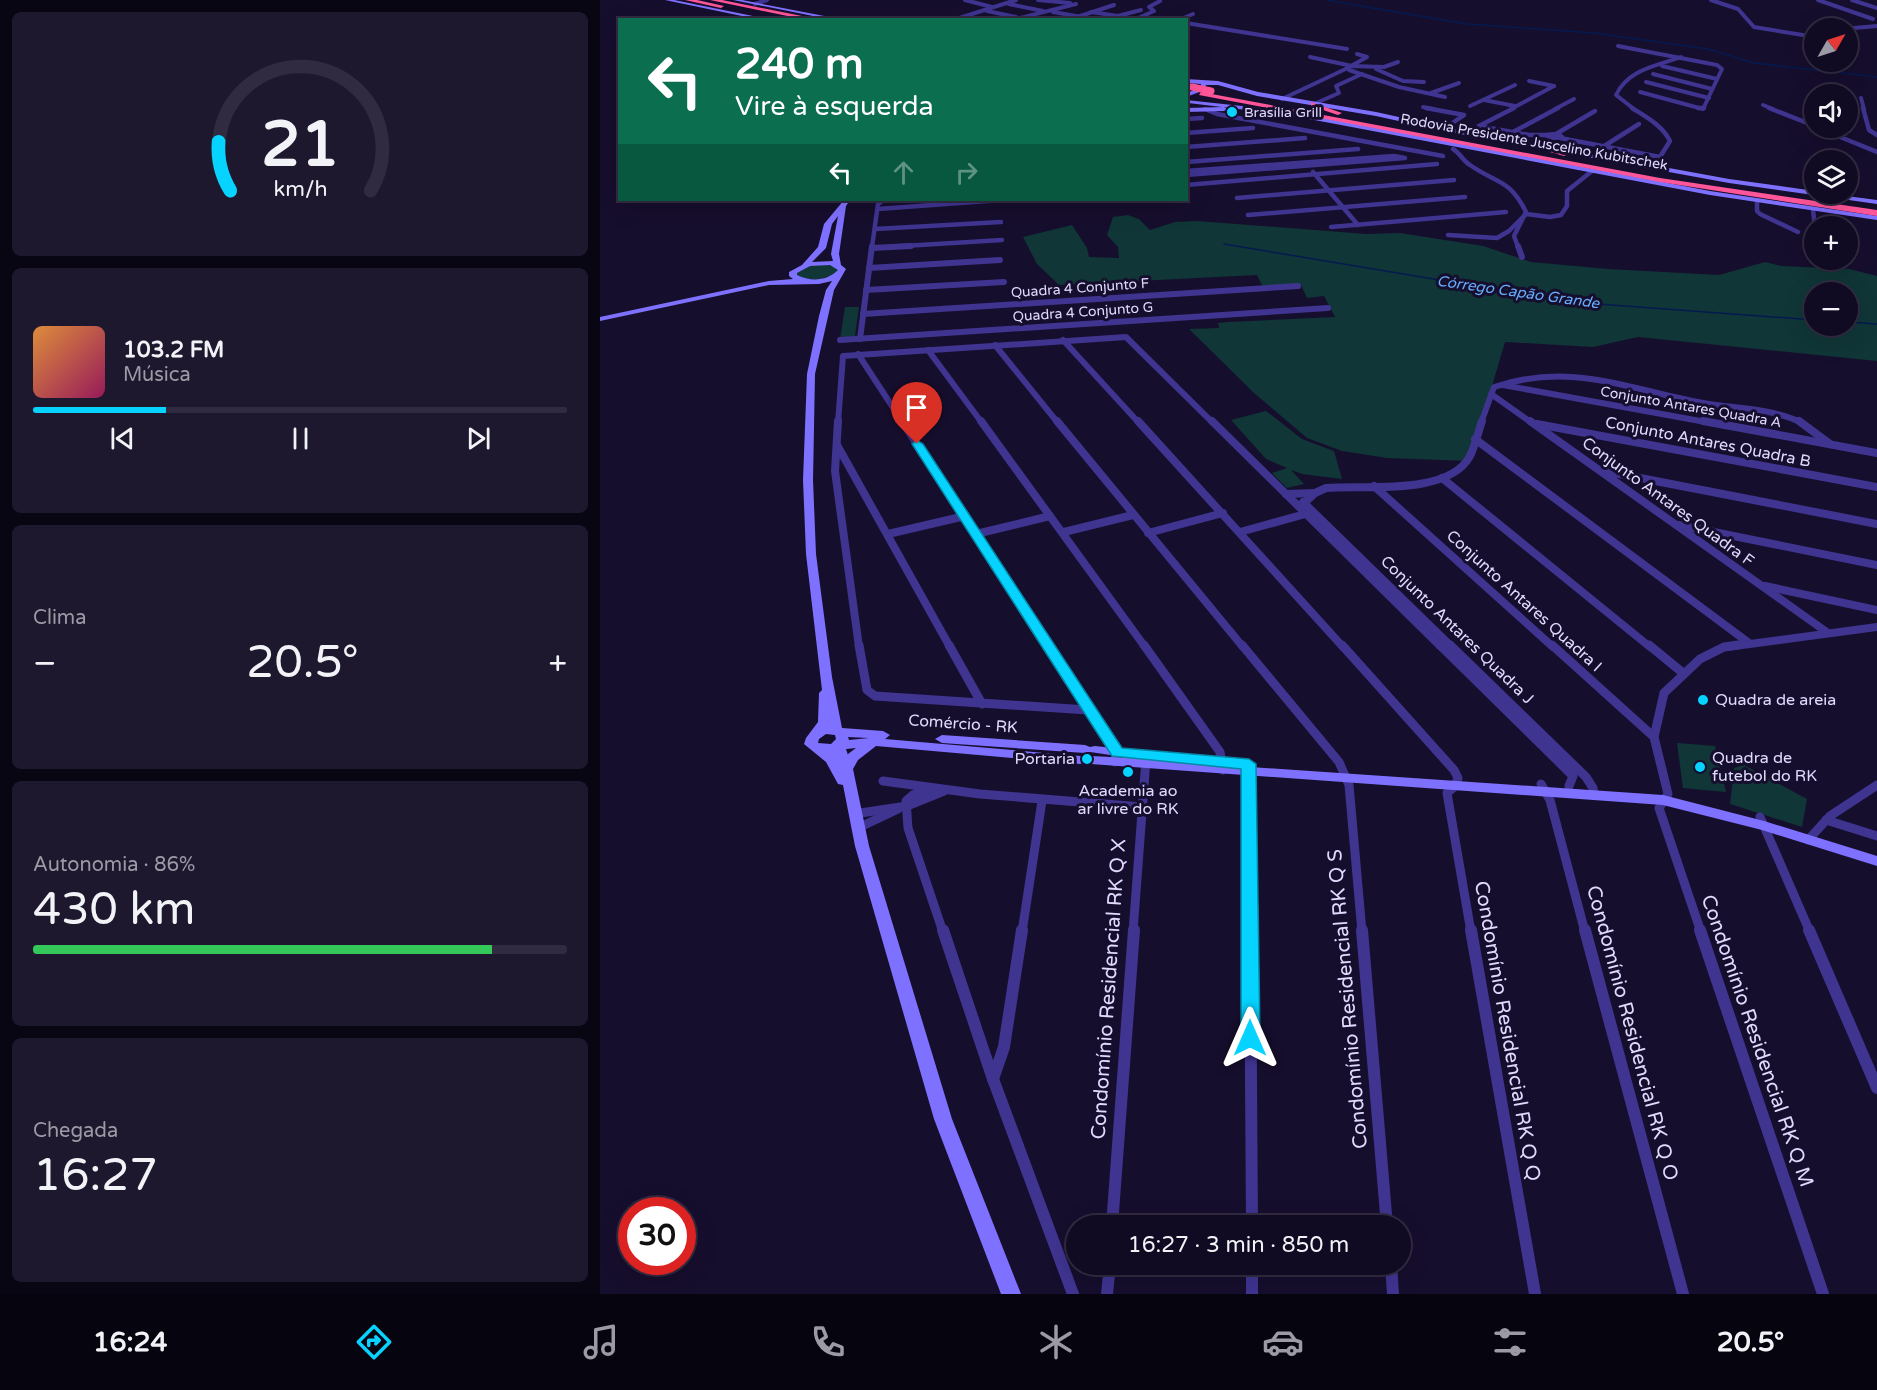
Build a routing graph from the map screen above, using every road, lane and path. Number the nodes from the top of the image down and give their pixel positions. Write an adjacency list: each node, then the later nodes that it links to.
1 (667, 0): 29 (main road)
2 (688, 0): 30 (highway)
3 (714, 0): 15 (highway); 30 (highway)
4 (735, 0): 15 (main road)
5 (767, 0): 15 (street)
6 (965, 0): 18 (street)
7 (1016, 0): 18 (street)
8 (1038, 0): 23 (street)
9 (1054, 0): 10 (street)
10 (1070, 0)
11 (1711, 0): 44 (street)
12 (1818, 0): 38 (street)
13 (1852, 0): 20 (street)
14 (1160, 1): 28 (street)
15 (753, 4): 31 (main road)
16 (1010, 4): 23 (street)
17 (1114, 5): 24 (street)
18 (992, 7): 32 (street)
19 (1085, 9): 24 (street)
20 (1877, 9)
21 (1141, 10): 24 (street)
22 (987, 11): 33 (street)
23 (1047, 11): 33 (street)
24 (1093, 11): 27 (street)
25 (1053, 12): 27 (street)
26 (1193, 14): 37 (street)
27 (1079, 16): 34 (street); 35 (street)
28 (1142, 17): 36 (street)
29 (761, 18)
30 (792, 18)
31 (832, 18)
32 (959, 18)
33 (1020, 18)
34 (1074, 18)
35 (1089, 18)
36 (1149, 18)
37 (1184, 18)
38 (1873, 19)
39 (1201, 20): 41 (street)
40 (1188, 23): 41 (street)
41 (1199, 25): 46 (street)
42 (1877, 27): 43 (street)
43 (1858, 28)
44 (1804, 35)
45 (1618, 46): 49 (street)
46 (1347, 49)
47 (1357, 54): 55 (street)
48 (1310, 57): 55 (street)
49 (1681, 57): 53 (street); 58 (street)
50 (1368, 60): 52 (street)
51 (1398, 62): 52 (street)
52 (1393, 64): 54 (street)
53 (1661, 66): 58 (street); 108 (street)
54 (1373, 67): 55 (street); 61 (street)
55 (1351, 68): 56 (street); 78 (street)
56 (1363, 74): 69 (street); 81 (street)
57 (1653, 74): 67 (street)
58 (1717, 79): 67 (street)
59 (1529, 81): 84 (street)
60 (1188, 82): 66 (main road)
61 (1424, 82)
62 (1646, 82): 75 (street)
63 (1459, 83): 69 (street)
64 (1515, 85): 80 (street)
65 (1224, 86): 66 (main road); 72 (main road); 78 (main road)
66 (1209, 87): 71 (highway, Rodovia Presidente Juscelino Kubitschek, bridge); 88 (highway, Rodovia Presidente Juscelino Kubitschek)
67 (1712, 88): 75 (street)
68 (1640, 92): 75 (street)
69 (1431, 94): 70 (street)
70 (1445, 97)
71 (1188, 98)
72 (1188, 98)
73 (1188, 98): 96 (highway, Rodovia Presidente Juscelino Kubitschek)
74 (1188, 98): 100 (main road)
75 (1709, 98)
76 (1861, 98): 99 (street)
77 (1188, 99): 86 (main road)
78 (1282, 99): 81 (main road)
79 (1574, 99): 97 (street)
80 (1483, 100): 83 (street); 84 (street)
81 (1314, 104): 88 (highway); 95 (main road)
82 (1763, 105): 91 (street)
83 (1470, 106)
84 (1516, 106): 97 (street)
85 (1423, 107): 95 (street)
86 (1212, 111): 100 (main road); 112 (street)
87 (1595, 111): 102 (street)
88 (1346, 116): 93 (highway, Rodovia Presidente Juscelino Kubitschek)
89 (1202, 118): 90 (street)
90 (1188, 119)
91 (1804, 122)
92 (1639, 124): 108 (street)
93 (1412, 127): 96 (highway); 114 (highway, Rodovia Presidente Juscelino Kubitschek)
94 (1253, 128): 98 (street)
95 (1444, 129): 105 (main road)
96 (1402, 132): 114 (highway, Rodovia Presidente Juscelino Kubitschek)
97 (1513, 132): 101 (street)
98 (1188, 133)
99 (1877, 135)
100 (1390, 136): 107 (main road); 110 (main road)
101 (1547, 136): 102 (street); 105 (street)
102 (1558, 136): 108 (street)
103 (1305, 138): 106 (street)
104 (1843, 138): 111 (street)
105 (1539, 146): 114 (highway); 133 (main road)
106 (1188, 147)
107 (1470, 148): 110 (main road); 113 (main road)
108 (1602, 148)
109 (1358, 149): 115 (street)
110 (1453, 149): 139 (street)
111 (1877, 152)
112 (1433, 155)
113 (1514, 157): 114 (highway); 120 (main road)
114 (1575, 161): 133 (highway, Rodovia Presidente Juscelino Kubitschek); 138 (highway, Rodovia Presidente Juscelino Kubitschek)
115 (1188, 162)
116 (1320, 162): 116 (street); 118 (street); 119 (street)
117 (1437, 164): 122 (street)
118 (1307, 165): 119 (street); 122 (street)
119 (1226, 170): 121 (street)
120 (1592, 171): 128 (main road); 139 (street)
121 (1188, 173)
122 (1315, 174): 124 (street); 125 (street)
123 (1454, 180): 125 (street)
124 (1188, 184)
125 (1328, 190): 127 (street); 134 (street)
126 (1465, 197): 134 (street)
127 (1237, 198)
128 (1757, 200): 136 (main road); 147 (street)
129 (882, 201): 135 (street)
130 (987, 201): 135 (street)
131 (846, 202): 153 (main road); 154 (main road)
132 (872, 202): 135 (street)
133 (1877, 204)
134 (1343, 207): 140 (street); 144 (street)
135 (878, 209): 146 (street)
136 (1813, 209): 141 (street); 142 (main road)
137 (1506, 212): 144 (street)
138 (1877, 213)
139 (1526, 214): 148 (street); 151 (street)
140 (1248, 215)
141 (1814, 216)
142 (1877, 218)
143 (1001, 222): 146 (street)
144 (1358, 225): 145 (street)
145 (1331, 227)
146 (875, 229): 150 (street)
147 (1798, 232)
148 (1448, 236)
149 (1002, 240): 150 (street)
150 (872, 248): 155 (street)
151 (1522, 257)
152 (1000, 260): 155 (street)
153 (837, 265): 154 (main road); 157 (main road)
154 (802, 266): 156 (main road)
155 (869, 268): 161 (street)
156 (793, 272): 158 (main road); 162 (main road)
157 (839, 275): 158 (main road); 165 (main road)
158 (807, 281): 162 (main road); 165 (main road)
159 (1004, 282): 161 (street)
160 (1298, 286): 164 (street, Quadra 4 Conjunto F)
161 (866, 290): 164 (street)
162 (719, 293): 166 (main road)
163 (1328, 308): 167 (street, Quadra 4 Conjunto G)
164 (863, 314): 167 (street)
165 (823, 316): 208 (main road)
166 (600, 319)
167 (860, 339): 168 (street, Quadra 4 Conjunto G)
168 (840, 340)
169 (1063, 340): 170 (street); 186 (street, Conjunto Antares Quadra J); 189 (street)
170 (995, 345): 171 (street); 191 (street)
171 (928, 350): 172 (street); 193 (street)
172 (858, 354): 178 (street); 192 (street)
173 (1500, 384): 174 (street); 177 (street, Conjunto Antares Quadra A); 177 (street)
174 (1491, 394): 175 (street, Conjunto Antares Quadra F); 176 (street)
175 (1533, 423): 181 (street, Conjunto Antares Quadra F); 185 (street, Conjunto Antares Quadra B)
176 (1475, 439): 183 (street); 206 (street)
177 (1830, 444): 179 (street, Conjunto Antares Quadra A)
178 (837, 445): 180 (street); 182 (street)
179 (1877, 453)
180 (850, 468): 182 (street); 199 (street)
181 (1600, 470): 194 (street, Conjunto Antares Quadra F); 195 (street)
182 (835, 471): 210 (street)
183 (1442, 478): 184 (street); 207 (street)
184 (1374, 486): 187 (street); 214 (street, Conjunto Antares Quadra I)
185 (1877, 487)
186 (1285, 492): 187 (street); 188 (street, Conjunto Antares Quadra J)
187 (1315, 493): 188 (street)
188 (1302, 505): 190 (street, Conjunto Antares Quadra J)
189 (1223, 513): 197 (street); 198 (street)
190 (1310, 513): 197 (street); 209 (street, Conjunto Antares Quadra J)
191 (1132, 515): 196 (street); 198 (street)
192 (965, 516): 199 (street); 200 (street)
193 (1050, 516): 196 (street); 200 (street)
194 (1675, 524): 201 (street); 202 (street, Conjunto Antares Quadra F)
195 (1877, 524)
196 (1064, 532): 220 (street)
197 (1240, 532): 225 (street)
198 (1148, 533): 223 (street)
199 (888, 534): 210 (street)
200 (976, 534): 211 (street)
201 (1877, 565)
202 (1762, 585): 203 (street); 205 (street, Conjunto Antares Quadra F)
203 (1877, 610)
204 (1877, 627): 205 (street)
205 (1828, 633): 206 (street)
206 (1749, 643): 207 (street)
207 (1683, 673): 214 (street)
208 (826, 677): 212 (main road); 213 (main road)
209 (1495, 694): 227 (street, Conjunto Antares Quadra J); 231 (street, Conjunto Antares Quadra J)
210 (982, 704): 211 (street)
211 (1089, 710): 218 (street)
212 (816, 734): 213 (main road); 217 (main road)
213 (838, 736): 215 (main road, Comércio - RK); 216 (main road, Comércio - RK); 217 (main road); 222 (main road)
214 (1654, 737): 233 (street, Condomínio Residencial RK Q M)
215 (875, 742): 216 (main road, Comércio - RK); 222 (main road)
216 (940, 743): 218 (main road, Comércio - RK)
217 (819, 750): 232 (main road)
218 (1116, 757): 219 (main road, Comércio - RK)
219 (1146, 760): 220 (main road, Comércio - RK); 236 (street, Condomínio Residencial RK Q X)
220 (1223, 766): 221 (main road, Comércio - RK)
221 (1248, 768): 223 (main road, Comércio - RK); 247 (street)
222 (846, 769): 232 (main road)
223 (1345, 774): 225 (main road, Comércio - RK); 248 (street, Condomínio Residencial RK Q S)
224 (883, 781): 229 (street)
225 (1456, 782): 228 (main road, Comércio - RK); 257 (street, Condomínio Residencial RK Q Q)
226 (1877, 785): 237 (street)
227 (1569, 786): 228 (main road); 231 (main road)
228 (1544, 788): 231 (main road); 258 (street, Condomínio Residencial RK Q O)
229 (928, 789): 230 (street); 235 (street)
230 (945, 791): 234 (street); 235 (street)
231 (1594, 791): 233 (main road)
232 (850, 796): 238 (main road)
233 (1666, 797): 239 (main road); 259 (street, Condomínio Residencial RK Q M)
234 (1042, 801): 236 (street); 244 (street)
235 (904, 807): 238 (street); 244 (street)
236 (1142, 807): 246 (street, Condomínio Residencial RK Q X)
237 (1826, 820): 240 (street); 241 (street)
238 (856, 821): 252 (main road)
239 (1762, 821): 240 (main road); 245 (street)
240 (1810, 836): 242 (main road); 243 (main road)
241 (1877, 836)
242 (1877, 853)
243 (1877, 861)
244 (993, 1079): 253 (street)
245 (1877, 1088)
246 (1113, 1215)
247 (1252, 1215)
248 (1387, 1215)
249 (1109, 1275): 254 (street)
250 (1252, 1275): 255 (street)
251 (1392, 1275): 256 (street)
252 (1011, 1294)
253 (1072, 1294)
254 (1107, 1294)
255 (1252, 1294)
256 (1393, 1294)
257 (1534, 1294)
258 (1683, 1294)
259 (1823, 1294)

